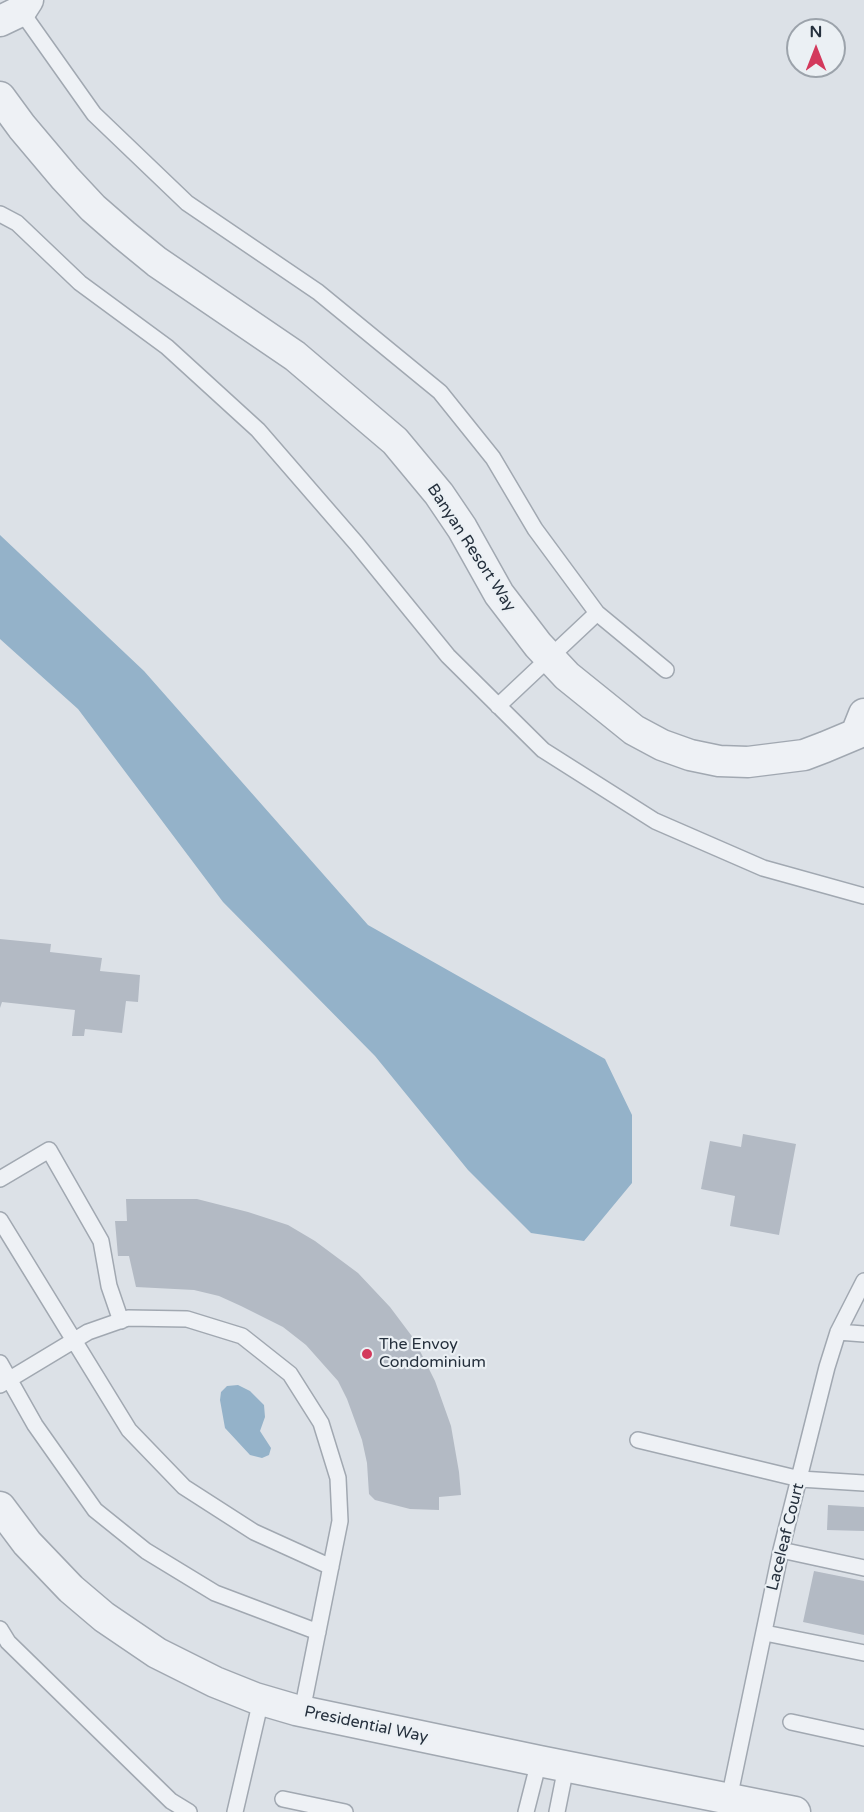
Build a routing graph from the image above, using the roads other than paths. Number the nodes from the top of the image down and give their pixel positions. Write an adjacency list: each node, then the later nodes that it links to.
1 (16, 11): 4 (lane)
2 (0, 97): 5 (street, Banyan Resort Way)
3 (0, 214): 7 (lane)
4 (597, 613): 5 (lane); 6 (lane)
5 (549, 657): 7 (lane); 8 (street, Banyan Resort Way)
6 (666, 670)
7 (498, 705): 9 (lane)
8 (861, 731)
9 (864, 896)
10 (0, 1179): 13 (lane)
11 (0, 1220): 16 (lane)
12 (864, 1281): 14 (lane, Laceleaf Court)
13 (121, 1321): 16 (lane); 24 (lane)
14 (838, 1332): 15 (lane); 20 (lane, Laceleaf Court)
15 (864, 1334)
16 (74, 1340): 18 (lane); 24 (lane)
17 (0, 1364): 18 (lane)
18 (5, 1382): 27 (lane)
19 (638, 1440): 20 (lane)
20 (800, 1479): 21 (lane); 23 (lane, Laceleaf Court)
21 (864, 1483)
22 (0, 1508): 30 (street, Presidential Way)
23 (781, 1550): 25 (lane); 28 (lane, Laceleaf Court)
24 (331, 1567): 27 (lane)
25 (864, 1568)
26 (0, 1629): 37 (lane)
27 (318, 1632): 31 (lane)
28 (765, 1633): 29 (lane); 36 (lane, Laceleaf Court)
29 (864, 1653)
30 (261, 1700): 31 (street, Presidential Way); 38 (lane)
31 (302, 1711): 34 (street, Presidential Way)
32 (791, 1722): 33 (lane)
33 (864, 1738)
34 (552, 1764): 36 (street, Presidential Way); 40 (lane); 41 (lane)
35 (283, 1799): 39 (lane)
36 (729, 1799): 42 (street, Presidential Way)
37 (189, 1812)
38 (235, 1812)
39 (345, 1812)
40 (526, 1812)
41 (557, 1812)
42 (795, 1812)

